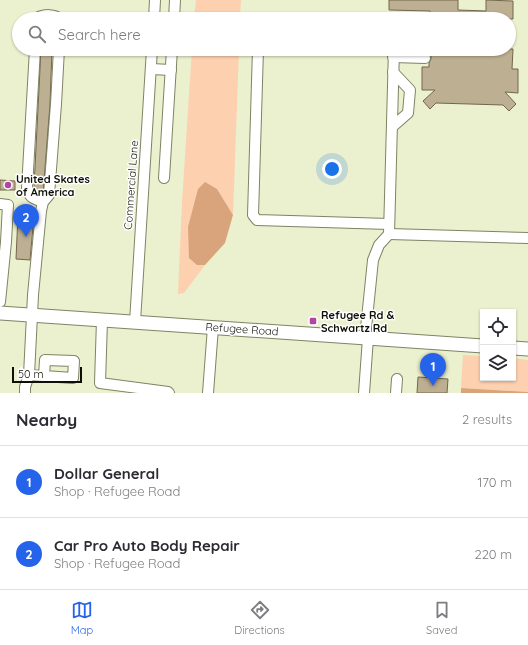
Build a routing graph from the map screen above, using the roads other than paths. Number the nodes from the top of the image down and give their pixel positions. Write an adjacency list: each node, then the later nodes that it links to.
1 (155, 0): 3 (street)
2 (175, 0): 4 (street)
3 (154, 12)
4 (174, 12)
5 (35, 56): 18 (street)
6 (58, 56): 18 (street)
7 (152, 56): 13 (street, Commercial Lane)
8 (172, 56): 14 (street)
9 (258, 56): 20 (street)
10 (394, 56): 15 (street)
11 (413, 56): 12 (street)
12 (425, 58)
13 (151, 69): 14 (street); 27 (street, Commercial Lane)
14 (171, 70): 17 (street)
15 (393, 72): 16 (street); 16 (street)
16 (392, 127): 20 (street)
17 (164, 178)
18 (43, 202): 25 (street)
19 (0, 204): 22 (street)
20 (389, 229): 21 (street); 29 (street)
21 (528, 238)
22 (2, 253): 23 (street)
23 (0, 302)
24 (0, 313): 25 (main road, Refugee Road)
25 (32, 315): 26 (main road, Refugee Road); 33 (street)
26 (102, 320): 27 (main road, Refugee Road); 37 (street)
27 (135, 322): 28 (main road, Refugee Road)
28 (213, 327): 29 (main road, Refugee Road); 38 (street)
29 (367, 338): 30 (main road, Refugee Road); 39 (street)
30 (480, 346)
31 (516, 348): 32 (main road)
32 (528, 350)
33 (29, 375): 34 (street); 36 (street)
34 (44, 376)
35 (397, 379): 40 (street)
36 (25, 393)
37 (169, 393)
38 (208, 393)
39 (364, 393)
40 (396, 393)

